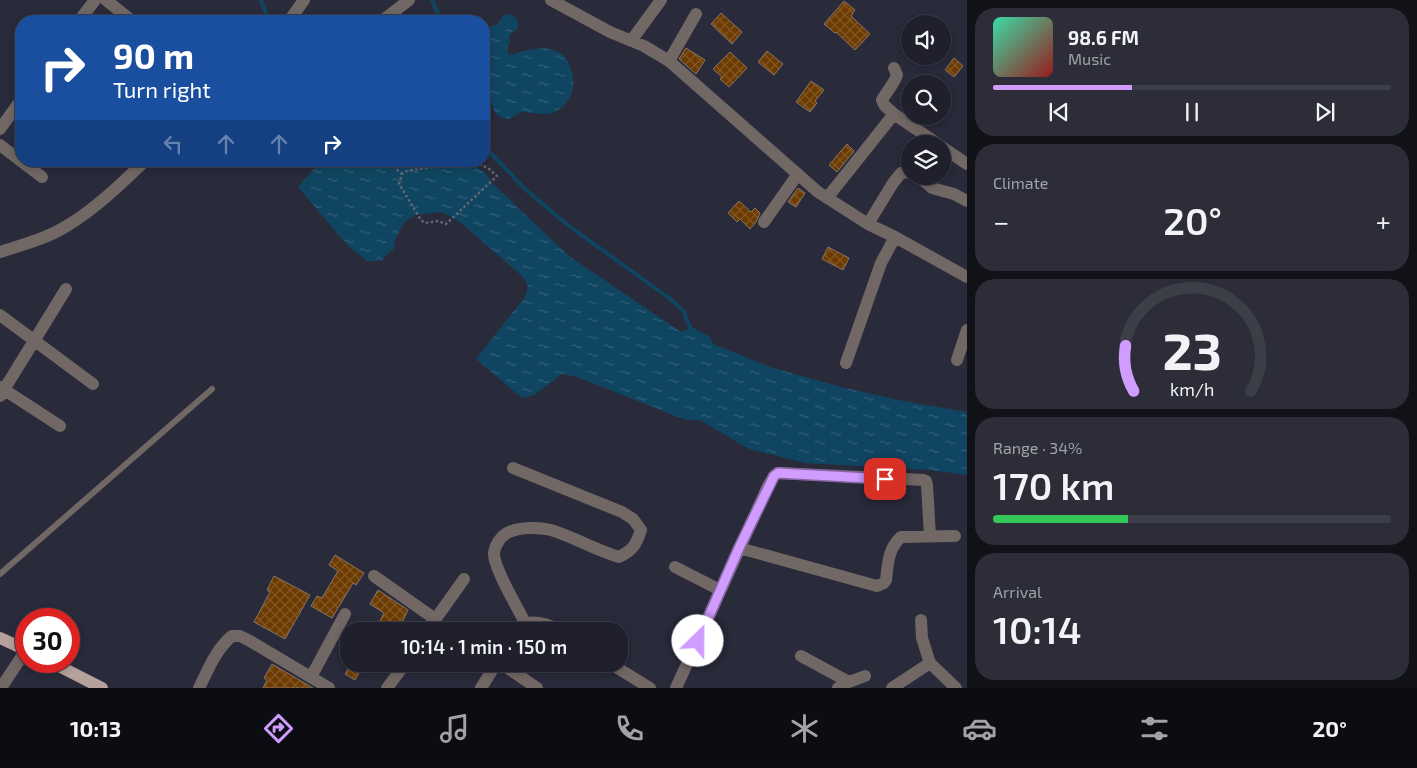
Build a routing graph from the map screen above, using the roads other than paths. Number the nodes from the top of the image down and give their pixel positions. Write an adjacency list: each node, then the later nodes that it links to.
1 (95, 0): 10 (street)
2 (106, 0): 11 (street)
3 (304, 0): 12 (street)
4 (409, 0): 8 (street)
5 (551, 0): 7 (street)
6 (661, 0): 13 (street)
7 (567, 4): 13 (street)
8 (389, 11)
9 (696, 14): 14 (street)
10 (84, 15)
11 (125, 15)
12 (293, 15)
13 (631, 42): 14 (street)
14 (669, 61): 27 (street)
15 (894, 68): 17 (street)
16 (15, 108): 18 (street)
17 (894, 114): 19 (street); 30 (street)
18 (0, 129)
19 (925, 135)
20 (0, 145): 22 (street)
21 (951, 153): 23 (street)
22 (15, 156)
23 (967, 164)
24 (29, 167): 28 (street)
25 (139, 167): 35 (street)
26 (901, 173): 33 (street)
27 (798, 174): 30 (street); 32 (street)
28 (42, 177)
29 (928, 185): 31 (street)
30 (827, 198): 33 (street)
31 (967, 201)
32 (764, 222)
33 (868, 224): 34 (street)
34 (895, 237): 36 (street); 42 (street)
35 (0, 252)
36 (967, 277)
37 (66, 289): 40 (street)
38 (0, 315): 40 (street)
39 (967, 330): 41 (street)
40 (34, 339): 43 (street); 45 (street)
41 (957, 360)
42 (846, 362)
43 (93, 384)
44 (212, 389): 52 (lane)
45 (1, 391): 46 (street)
46 (60, 426)
47 (513, 468): 60 (street)
48 (930, 536): 49 (street); 50 (street); 50 (street)
49 (955, 536)
50 (739, 548): 55 (street)
51 (674, 567): 55 (street)
52 (0, 574)
53 (374, 576): 57 (street)
54 (464, 579): 57 (street)
55 (720, 590): 82 (street)
56 (345, 614): 72 (street)
57 (435, 619): 59 (street)
58 (921, 620): 64 (street)
59 (433, 622)
60 (519, 622)
61 (0, 638): 62 (main road)
62 (15, 645)
63 (801, 656): 73 (street)
64 (930, 663): 83 (street); 84 (street)
65 (15, 667): 74 (street)
66 (399, 672): 78 (street)
67 (491, 672): 79 (street)
68 (514, 672): 80 (street)
69 (624, 672): 81 (street)
70 (73, 673): 75 (main road)
71 (865, 676): 73 (street)
72 (311, 677): 76 (street); 77 (street)
73 (844, 685)
74 (1, 688)
75 (102, 688)
76 (199, 688)
77 (329, 688)
78 (387, 688)
79 (481, 688)
80 (537, 688)
81 (650, 688)
82 (676, 688)
83 (892, 688)
84 (956, 688)

